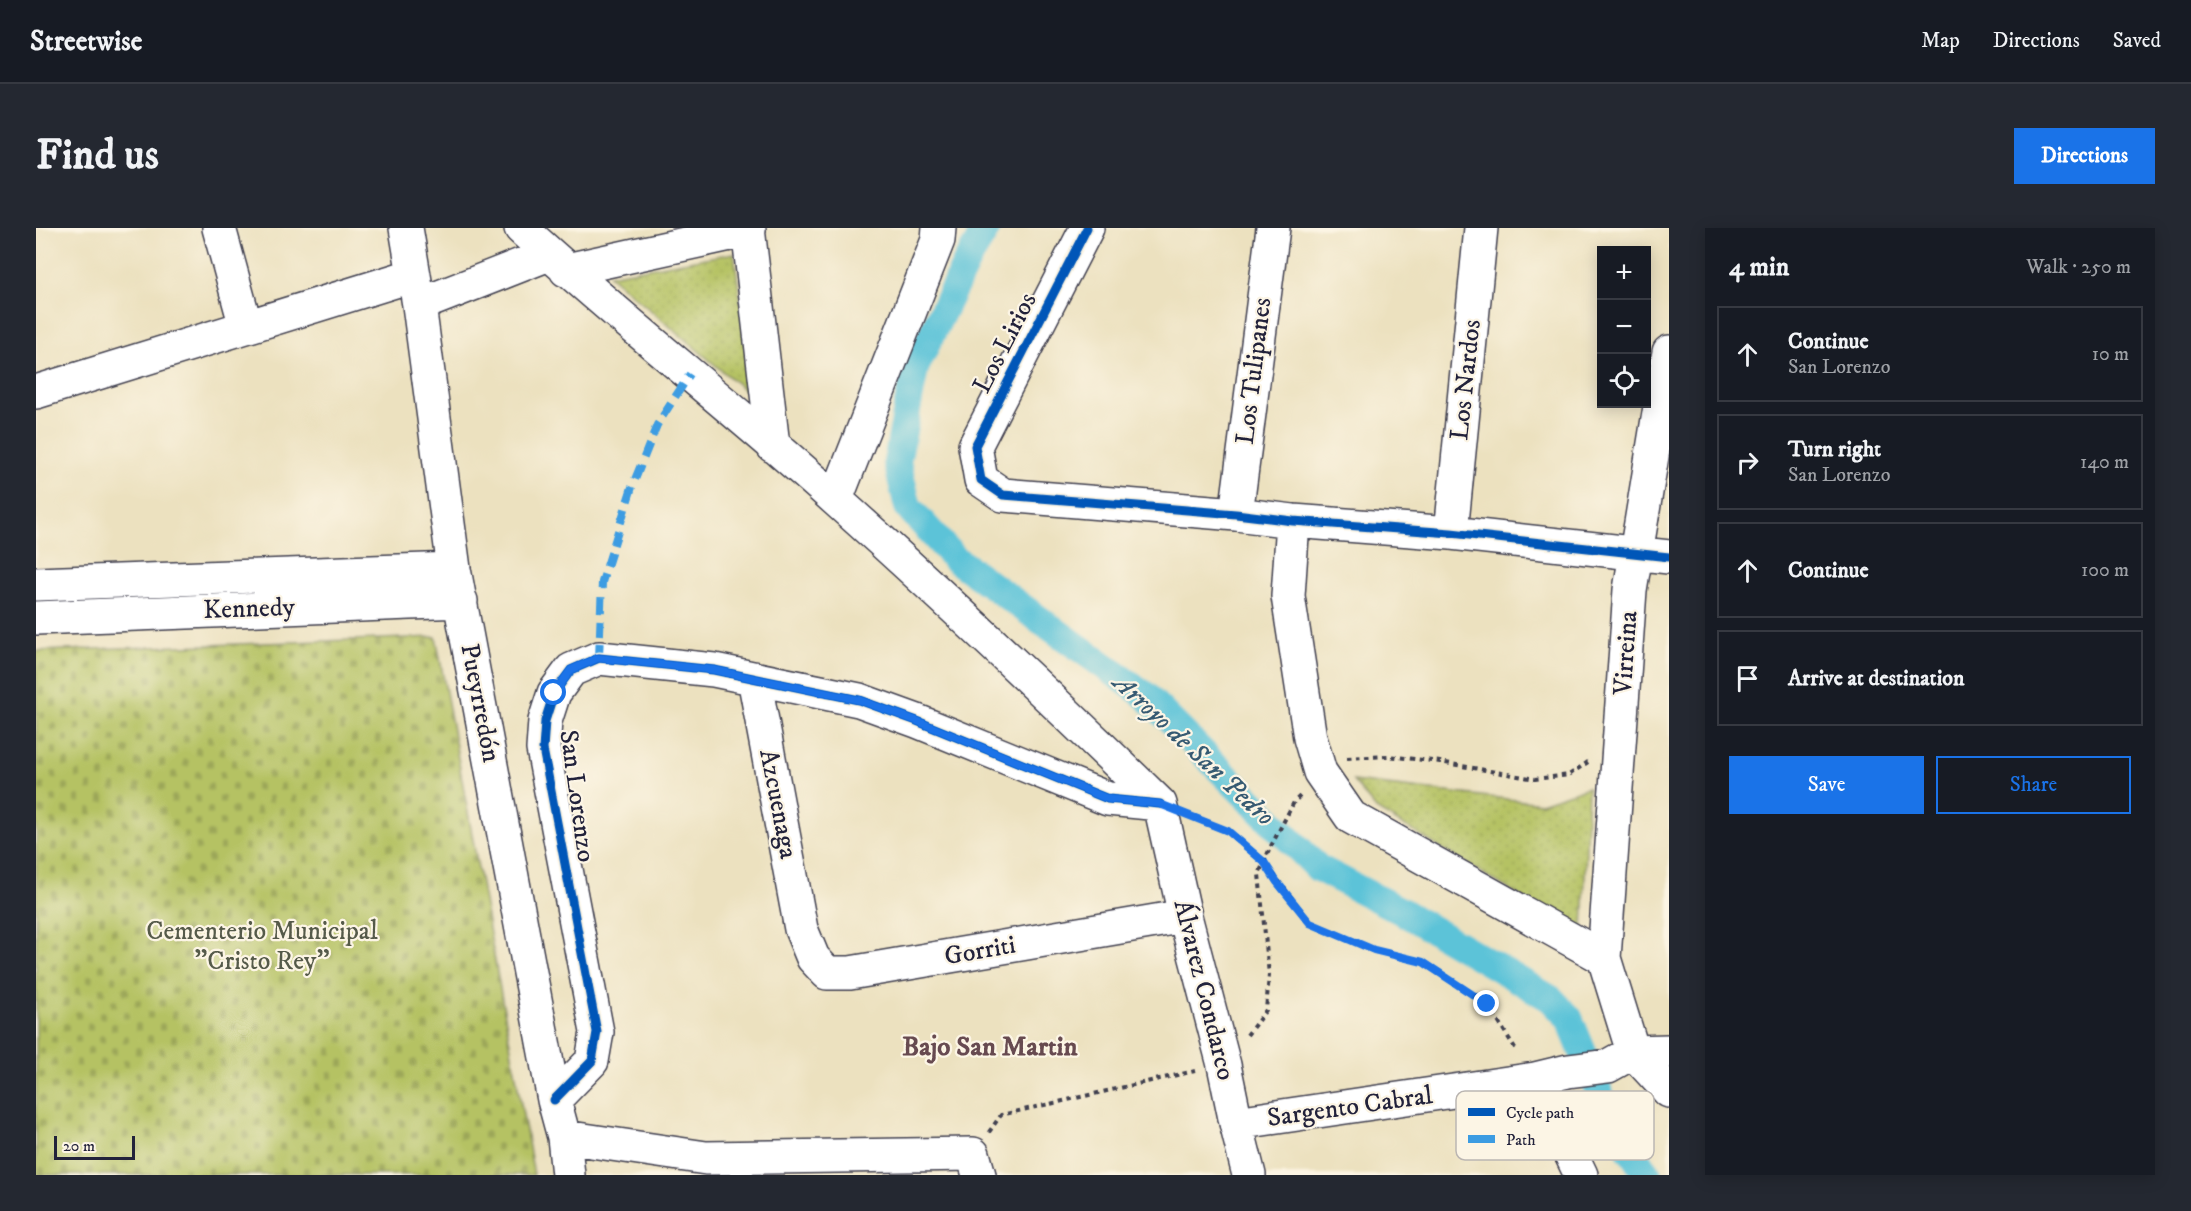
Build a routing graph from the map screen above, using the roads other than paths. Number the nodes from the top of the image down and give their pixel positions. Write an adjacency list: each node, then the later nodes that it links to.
1 (219, 228): 11 (street)
2 (406, 228): 10 (street, Pueyrredón)
3 (521, 228): 9 (street)
4 (939, 228): 15 (street)
5 (1087, 228): 16 (street, Los Lirios)
6 (1273, 228): 16 (street, Los Tulipanes)
7 (1481, 228): 18 (street, Los Nardos)
8 (748, 229): 9 (street); 14 (street)
9 (557, 262): 10 (street); 14 (street)
10 (417, 290): 11 (street); 21 (street, Pueyrredón)
11 (246, 327): 13 (street)
12 (1669, 352): 19 (street, Virreina)
13 (38, 383)
14 (773, 446): 15 (street)
15 (836, 499): 26 (street)
16 (1236, 514): 17 (street)
17 (1293, 521): 18 (street); 29 (street)
18 (1451, 533): 19 (street)
19 (1637, 552): 20 (street); 29 (street, Virreina)
20 (1669, 557)
21 (454, 569): 22 (street, Kennedy); 23 (street, Pueyrredón)
22 (36, 584)
23 (461, 601): 24 (street, Kennedy); 37 (street, Pueyrredón)
24 (36, 618)
25 (754, 678): 26 (street, San Lorenzo); 28 (street, Azcuenaga); 37 (street, San Lorenzo)
26 (1160, 804): 27 (street, Álvarez Condarco)
27 (1185, 916): 28 (street, Gorriti); 38 (street, Álvarez Condarco)
28 (801, 929)
29 (1604, 958): 31 (street)
30 (1669, 1051): 31 (street, Sargento Cabral)
31 (1620, 1059): 32 (street, Sargento Cabral); 35 (street)
32 (1535, 1080): 33 (street, Sargento Cabral); 34 (street)
33 (1460, 1091)
34 (1540, 1091)
35 (1669, 1091)
36 (1456, 1092): 38 (street, Sargento Cabral)
37 (554, 1100): 39 (street, Pueyrredón)
38 (1236, 1124): 44 (street, Álvarez Condarco)
39 (564, 1137): 42 (street); 43 (street, Pueyrredón)
40 (1574, 1160): 45 (street)
41 (976, 1165): 42 (street)
42 (709, 1166)
43 (568, 1175)
44 (1249, 1175)
45 (1581, 1175)

